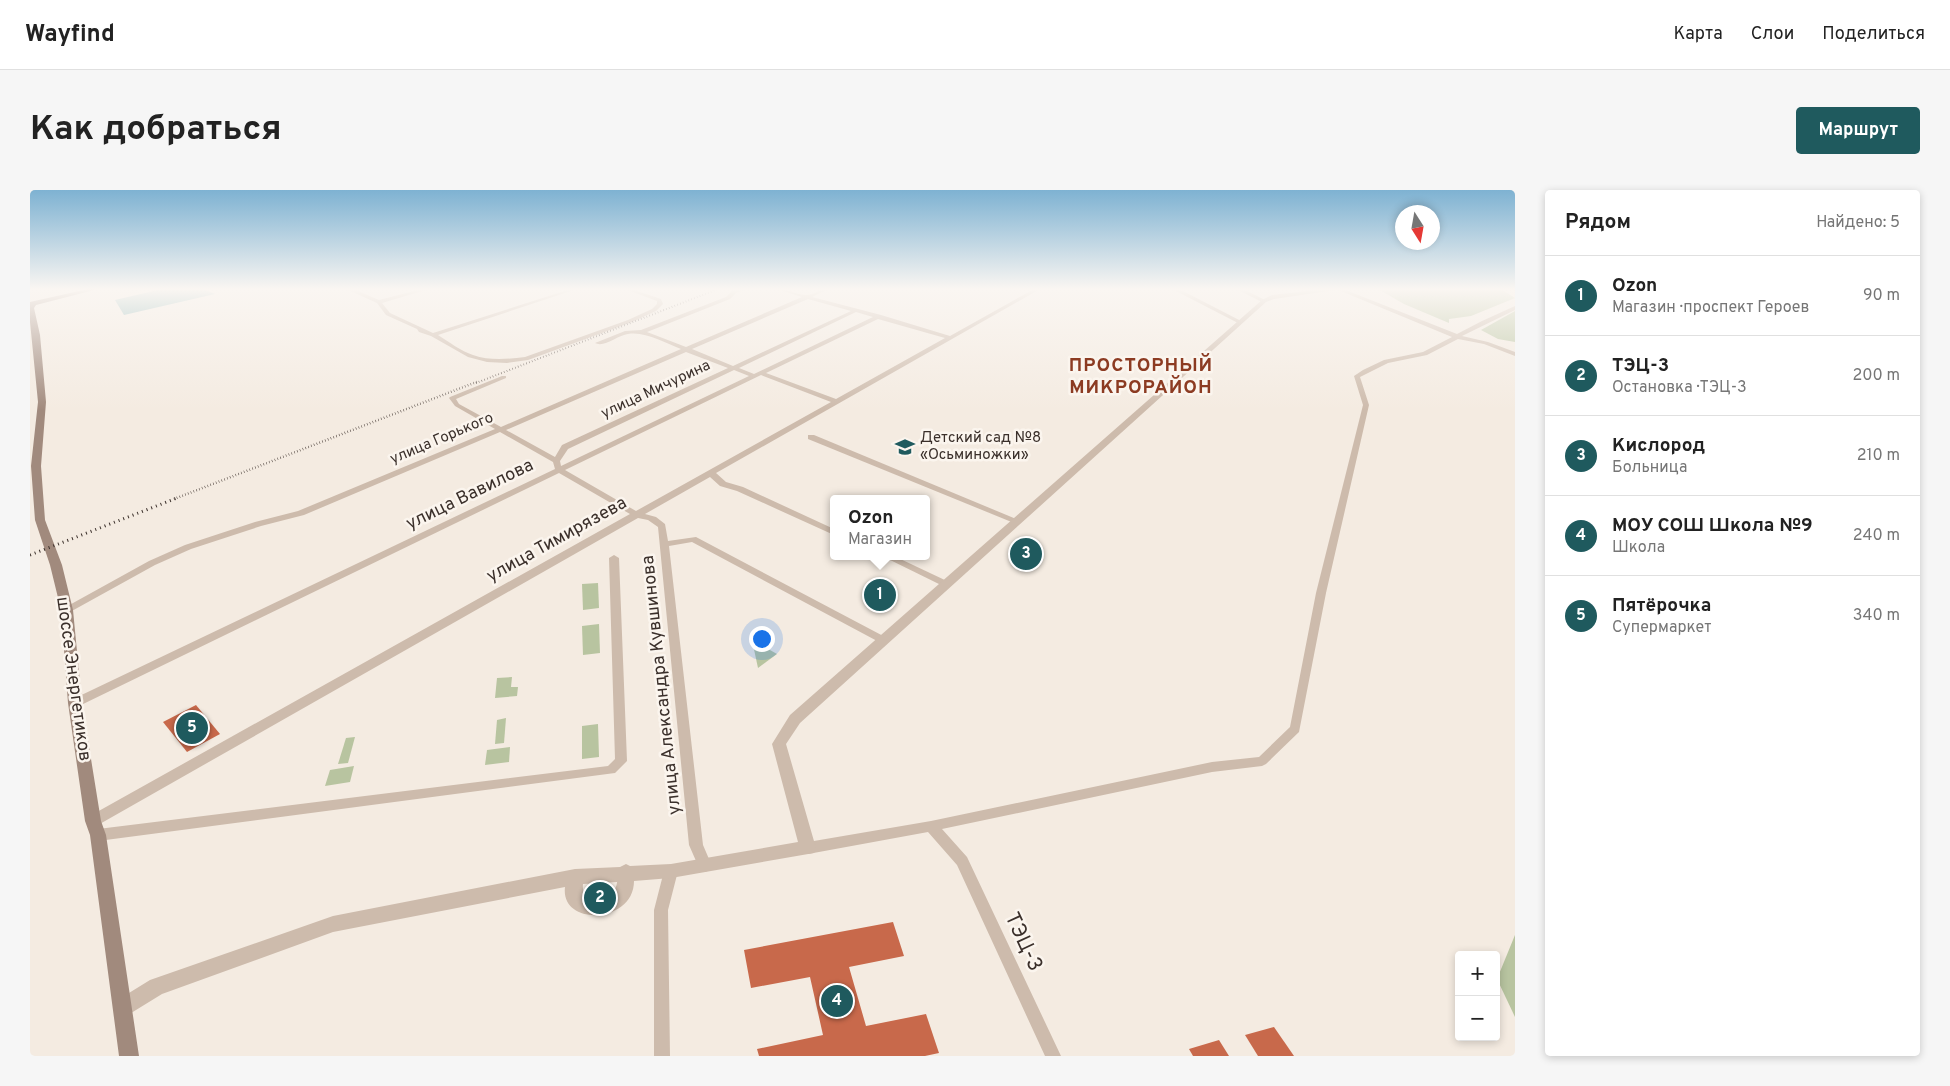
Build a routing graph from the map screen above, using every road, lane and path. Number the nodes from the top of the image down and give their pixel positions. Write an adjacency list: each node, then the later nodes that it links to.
1 (35, 329): 36 (main road, шоссе Энергетиков)
2 (420, 329): 15 (street)
3 (450, 329): 15 (street)
4 (605, 329): 15 (street)
5 (649, 329): 14 (street)
6 (730, 329): 19 (street, улица Горького)
7 (815, 329): 21 (street, улица Мичурина)
8 (852, 329): 22 (street, улица Вавилова)
9 (923, 329): 17 (street)
10 (966, 329): 17 (street, улица Тимирязева)
11 (1232, 329): 30 (street)
12 (1439, 329): 16 (street)
13 (1471, 329): 16 (street)
14 (642, 332): 18 (street); 19 (street)
15 (433, 335)
16 (1458, 337): 20 (street); 40 (street)
17 (951, 338): 24 (street, улица Тимирязева)
18 (598, 343)
19 (684, 349): 21 (street); 25 (street, улица Горького)
20 (1515, 354)
21 (732, 368): 22 (street); 27 (street, улица Мичурина)
22 (757, 375): 24 (street); 27 (street, улица Вавилова)
23 (504, 377): 25 (street)
24 (837, 402): 28 (street, улица Тимирязева)
25 (500, 430): 27 (street); 36 (street, улица Горького)
26 (811, 437): 30 (street)
27 (558, 466): 29 (street); 38 (street, улица Вавилова)
28 (711, 473): 29 (street, улица Тимирязева); 31 (street)
29 (637, 515): 32 (street, улица Александра Кувшинова); 39 (street, улица Тимирязева)
30 (1017, 521): 35 (street)
31 (830, 530)
32 (664, 544): 37 (street); 43 (street, улица Александра Кувшинова)
33 (614, 558): 41 (street)
34 (895, 560): 35 (street)
35 (946, 584): 37 (street)
36 (67, 610): 38 (main road, шоссе Энергетиков)
37 (883, 640): 42 (street)
38 (75, 703): 39 (main road, шоссе Энергетиков)
39 (93, 821): 41 (main road, шоссе Энергетиков)
40 (931, 826): 42 (street); 50 (street, ТЭЦ-3)
41 (98, 835): 47 (main road, шоссе Энергетиков)
42 (808, 848): 43 (street)
43 (705, 866): 44 (street)
44 (671, 871): 45 (street); 49 (street)
45 (626, 872): 46 (street); 46 (street)
46 (575, 876): 47 (street)
47 (124, 1008): 48 (main road, шоссе Энергетиков)
48 (128, 1056)
49 (662, 1056)
50 (1052, 1056)

